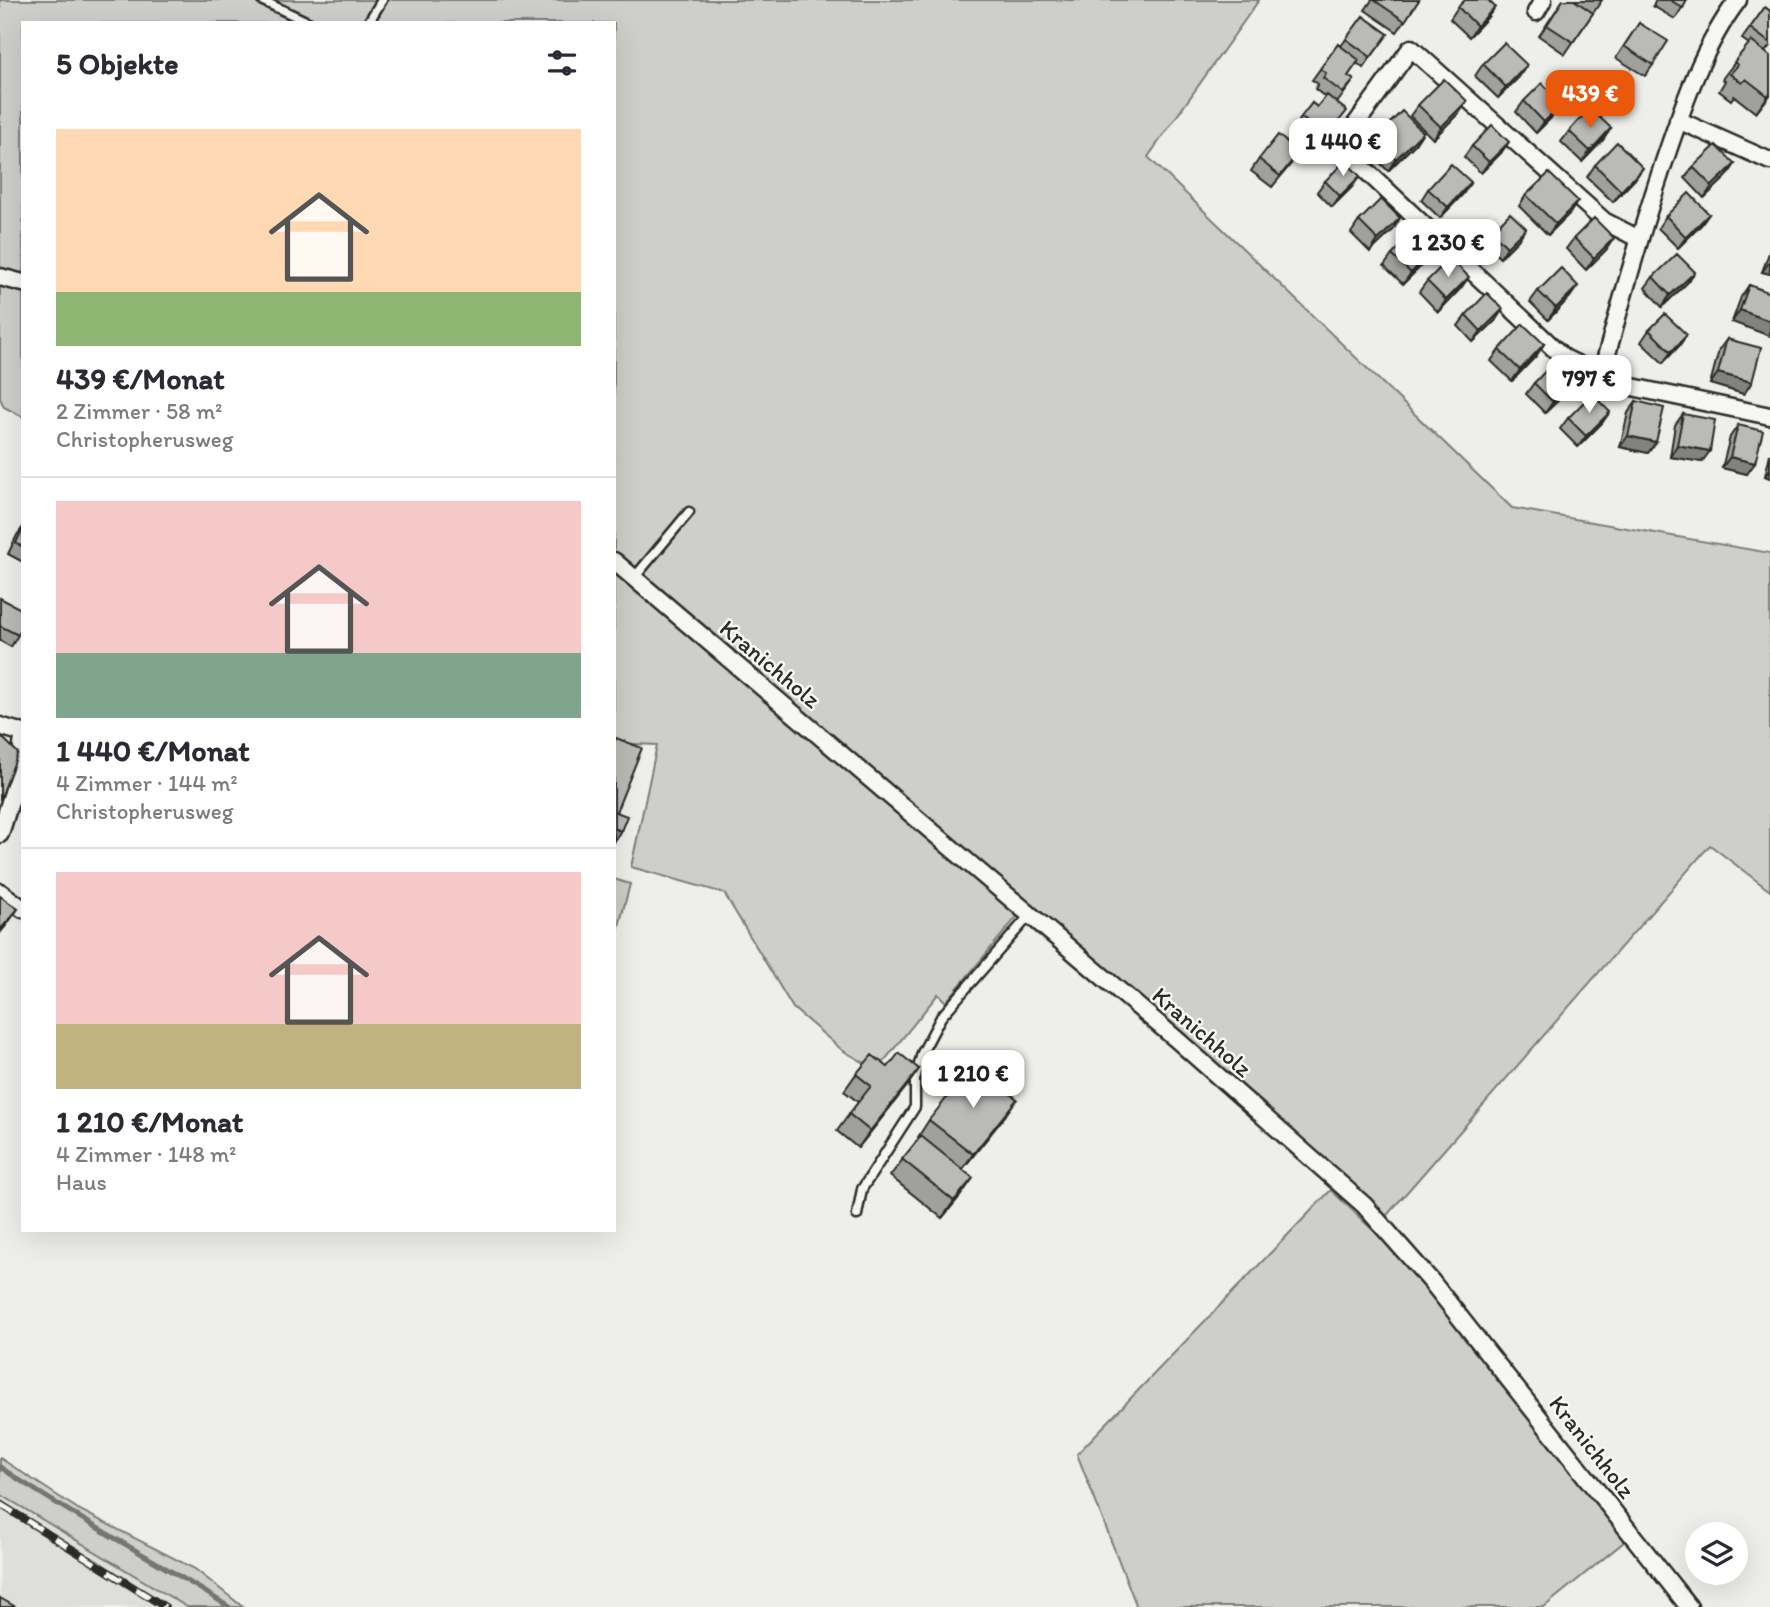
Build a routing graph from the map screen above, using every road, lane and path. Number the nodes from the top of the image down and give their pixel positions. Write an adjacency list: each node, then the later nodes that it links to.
1 (261, 0): 5 (lane)
2 (382, 0): 6 (lane)
3 (1717, 0): 4 (street)
4 (1734, 6): 7 (street)
5 (306, 21)
6 (369, 21)
7 (1678, 120): 8 (street); 9 (street)
8 (1770, 161)
9 (1639, 239): 12 (street); 12 (street)
10 (0, 278): 11 (street)
11 (21, 283)
12 (1601, 376): 13 (street)
13 (1770, 416)
14 (690, 512): 16 (lane)
15 (616, 563): 16 (street, Kranichholz)
16 (634, 578): 23 (street, Kranichholz)
17 (0, 726): 18 (street)
18 (21, 734)
19 (21, 751): 20 (street)
20 (0, 834)
21 (0, 892): 22 (street)
22 (21, 908)
23 (1029, 916): 24 (lane); 25 (street, Kranichholz)
24 (857, 1215)
25 (1689, 1607)

